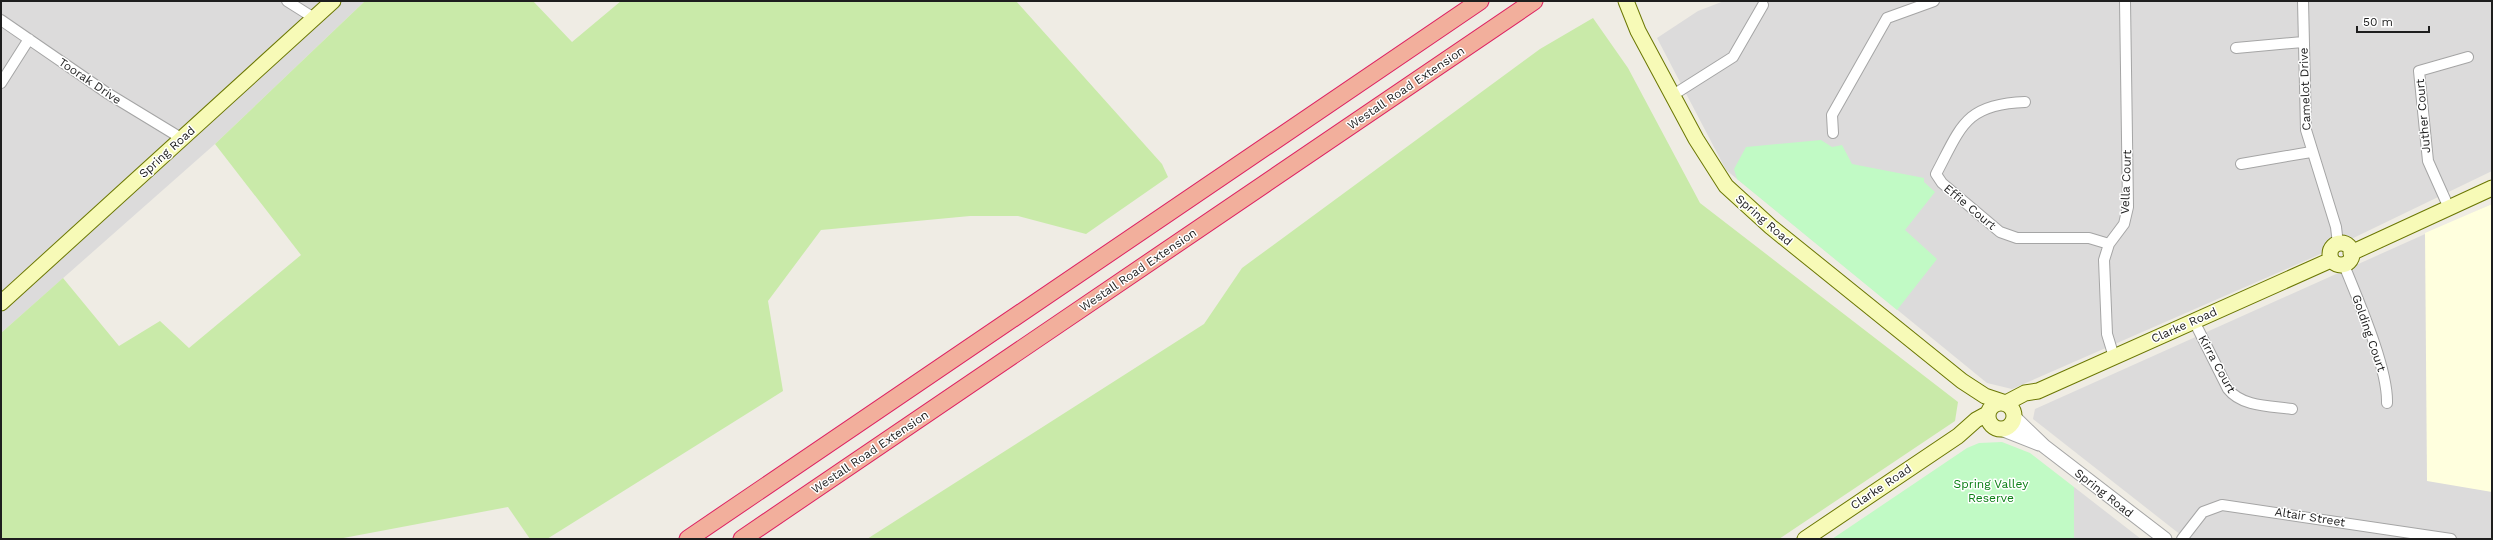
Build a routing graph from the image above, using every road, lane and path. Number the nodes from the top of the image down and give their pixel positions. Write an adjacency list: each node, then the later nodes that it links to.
1 (287, 1): 10 (street)
2 (333, 1): 10 (main road, Spring Road)
3 (1480, 1): 39 (highway)
4 (1534, 1): 40 (highway, Westall Road Extension)
5 (1934, 1): 19 (street)
6 (2125, 1): 25 (street, Vella Court)
7 (2303, 1): 13 (street, Camelot Drive)
8 (1625, 3): 17 (main road, Spring Road)
9 (1763, 5): 17 (street)
10 (314, 18): 20 (main road, Spring Road)
11 (1, 20): 12 (street, Toorak Drive)
12 (29, 39): 16 (street); 20 (street, Toorak Drive)
13 (2303, 42): 14 (street); 21 (street, Camelot Drive)
14 (2236, 48)
15 (2468, 57): 24 (street, Juther Court)
16 (1, 83)
17 (1672, 95): 31 (main road, Spring Road)
18 (2025, 102): 25 (street, Effie Court)
19 (1833, 133)
20 (182, 138): 28 (main road, Spring Road)
21 (2311, 152): 22 (street); 26 (street, Camelot Drive)
22 (2241, 164)
23 (2492, 188): 24 (main road, Clarke Road)
24 (2449, 208): 27 (main road, Clarke Road)
25 (2108, 244): 30 (street, Vella Court)
26 (2338, 244): 27 (main road)
27 (2342, 259): 29 (main road, Clarke Road); 32 (street, Golding Court)
28 (1, 303)
29 (2194, 321): 30 (main road, Clarke Road); 34 (street, Kirra Court)
30 (2114, 357): 33 (main road, Clarke Road)
31 (1962, 381): 33 (main road, Spring Road); 35 (main road, Spring Road)
32 (2387, 403)
33 (2009, 409): 35 (main road); 36 (main road); 38 (street, Spring Road)
34 (2292, 409)
35 (1988, 413): 36 (main road); 37 (main road, Clarke Road)
36 (2000, 429): 37 (main road, Clarke Road); 38 (street, Spring Road)
37 (1958, 436): 41 (main road, Clarke Road)
38 (2044, 446): 42 (street, Spring Road)
39 (688, 539)
40 (742, 539)
41 (1805, 539)
42 (2165, 539)
43 (2182, 539): 44 (street, Altair Street)
44 (2451, 539)

